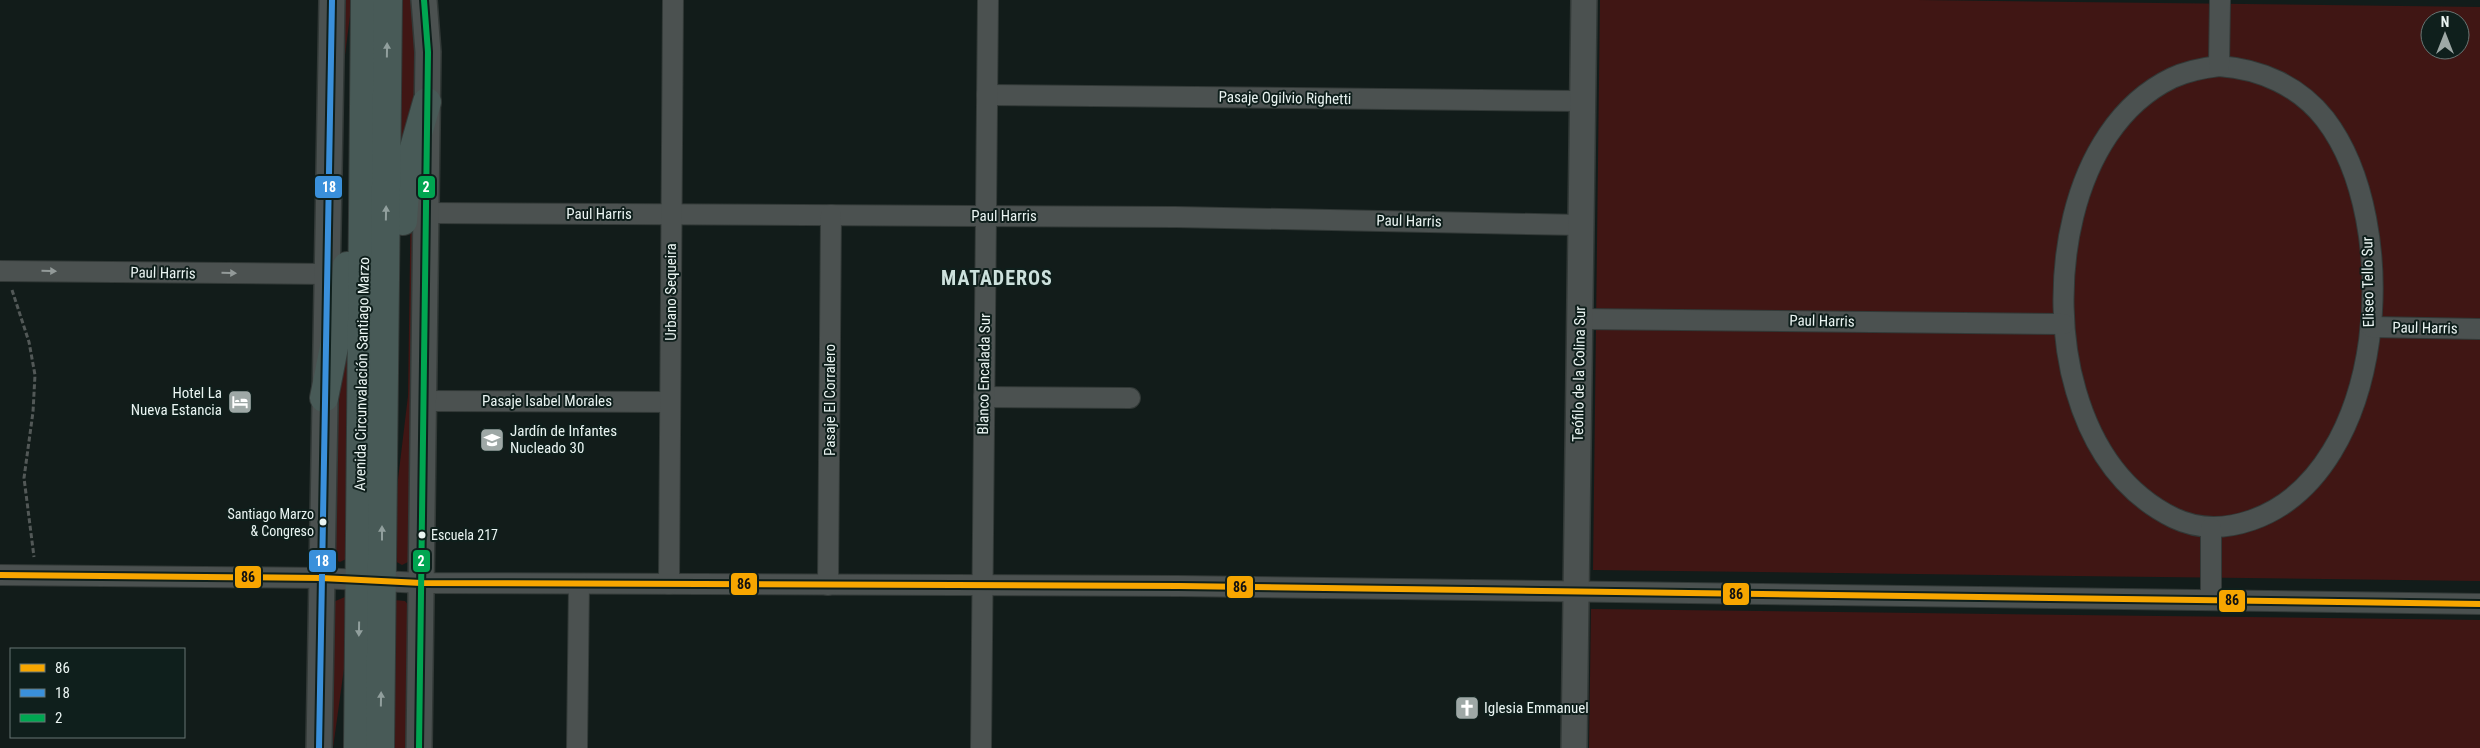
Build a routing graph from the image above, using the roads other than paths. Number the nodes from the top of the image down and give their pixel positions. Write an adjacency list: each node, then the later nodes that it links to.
1 (332, 0): 20 (street)
2 (360, 0): 26 (highway)
3 (365, 0): 34 (highway, Avenida Circunvalación Santiago Marzo)
4 (388, 0): 30 (highway, Avenida Circunvalación Santiago Marzo, one-way to 4)
5 (424, 0): 13 (street)
6 (673, 0): 15 (street, Urbano Sequeira)
7 (988, 0): 11 (street, Blanco Encalada Sur)
8 (1584, 0): 12 (street, Teófilo de la Colina Sur)
9 (2220, 0): 10 (street)
10 (2219, 66): 22 (street, Eliseo Tello Sur); 23 (street, Eliseo Tello Sur)
11 (987, 95): 12 (street, Pasaje Ogilvio Righetti); 17 (street, Blanco Encalada Sur)
12 (1583, 101): 18 (street, Teófilo de la Colina Sur)
13 (427, 102): 14 (street); 30 (highway)
14 (426, 213): 15 (street, Paul Harris); 28 (street)
15 (672, 214): 16 (street, Paul Harris); 29 (street, Urbano Sequeira)
16 (831, 215): 17 (street, Paul Harris); 38 (street, Pasaje El Corralero)
17 (986, 216): 18 (street, Paul Harris); 25 (street, Blanco Encalada Sur)
18 (1581, 225): 21 (street, Teófilo de la Colina Sur)
19 (3, 271): 20 (street, Paul Harris, one-way to 20)
20 (326, 274): 26 (street)
21 (1580, 319): 22 (street, Paul Harris); 40 (street, Teófilo de la Colina Sur)
22 (2064, 324): 31 (street, Eliseo Tello Sur)
23 (2371, 327): 24 (street, Paul Harris); 31 (street, Eliseo Tello Sur)
24 (2480, 328)
25 (984, 397): 27 (street); 39 (street, Blanco Encalada Sur)
26 (324, 398): 33 (street)
27 (1130, 398)
28 (424, 400): 29 (street, Pasaje Isabel Morales); 35 (street)
29 (670, 402): 37 (street, Urbano Sequeira)
30 (383, 488): 34 (highway, Avenida Circunvalación Santiago Marzo, one-way to 30)
31 (2211, 528): 41 (street)
32 (0, 574): 33 (street)
33 (322, 578): 34 (street); 44 (street)
34 (371, 581): 35 (street); 43 (highway, Avenida Circunvalación Santiago Marzo, one-way to 43); 47 (highway, Avenida Circunvalación Santiago Marzo, one-way to 34)
35 (421, 583): 36 (street); 48 (street)
36 (579, 584): 37 (street); 49 (street)
37 (669, 584): 38 (street)
38 (828, 585): 39 (street)
39 (982, 586): 40 (street); 50 (street, Blanco Encalada Sur)
40 (1576, 592): 41 (street); 51 (street, Teófilo de la Colina Sur)
41 (2211, 600): 42 (street)
42 (2480, 604)
43 (358, 656): 45 (highway); 46 (highway, Avenida Circunvalación Santiago Marzo)
44 (319, 748)
45 (341, 748)
46 (358, 748)
47 (380, 748)
48 (419, 748)
49 (577, 748)
50 (981, 748)
51 (1574, 748)

